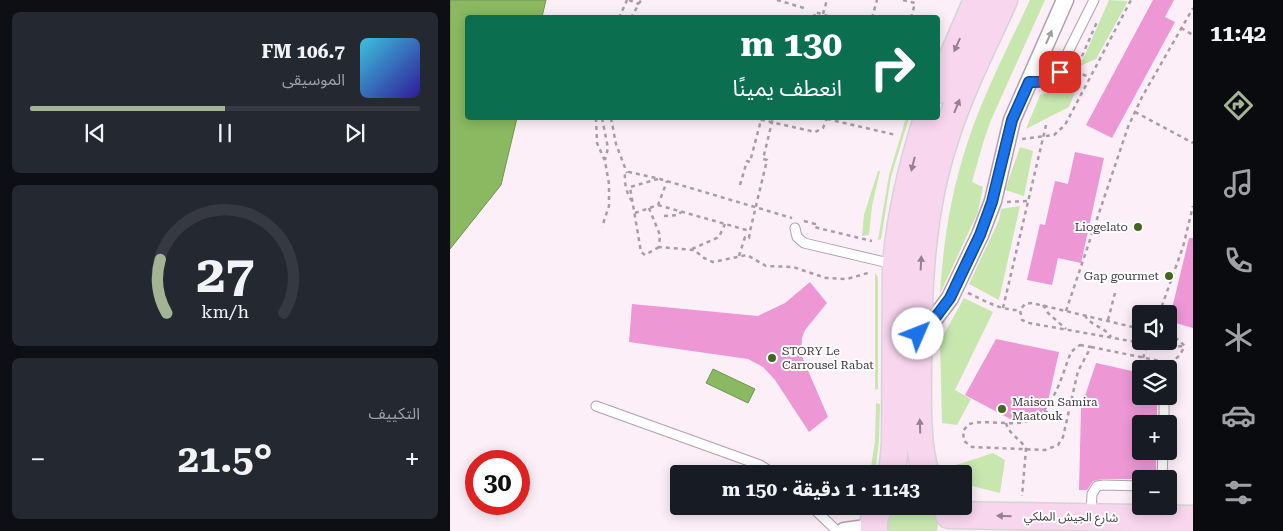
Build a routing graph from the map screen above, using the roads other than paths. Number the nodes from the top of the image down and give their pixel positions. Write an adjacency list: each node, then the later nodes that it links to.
1 (977, 0): 6 (main road, one-way to 6)
2 (1004, 0): 10 (main road, one-way to 2)
3 (1065, 0): 5 (street, one-way to 3)
4 (1094, 0): 5 (lane)
5 (1029, 82): 10 (street)
6 (940, 85)
7 (926, 120): 9 (main road, one-way to 9)
8 (795, 228): 9 (lane)
9 (896, 265): 13 (main road)
10 (918, 334): 14 (main road, one-way to 10)
11 (596, 406): 12 (lane)
12 (760, 465)
13 (893, 465)
14 (924, 465)
15 (1132, 486): 20 (lane)
16 (1132, 514): 20 (main road, شارع الجيش الملكي)
17 (820, 515): 23 (lane)
18 (1175, 515): 21 (main road, شارع الجيش الملكي)
19 (948, 517): 20 (main road, شارع الجيش الملكي, one-way to 19)
20 (1091, 518)
21 (1193, 519)
22 (876, 521): 24 (street)
23 (837, 531)
24 (844, 531)

